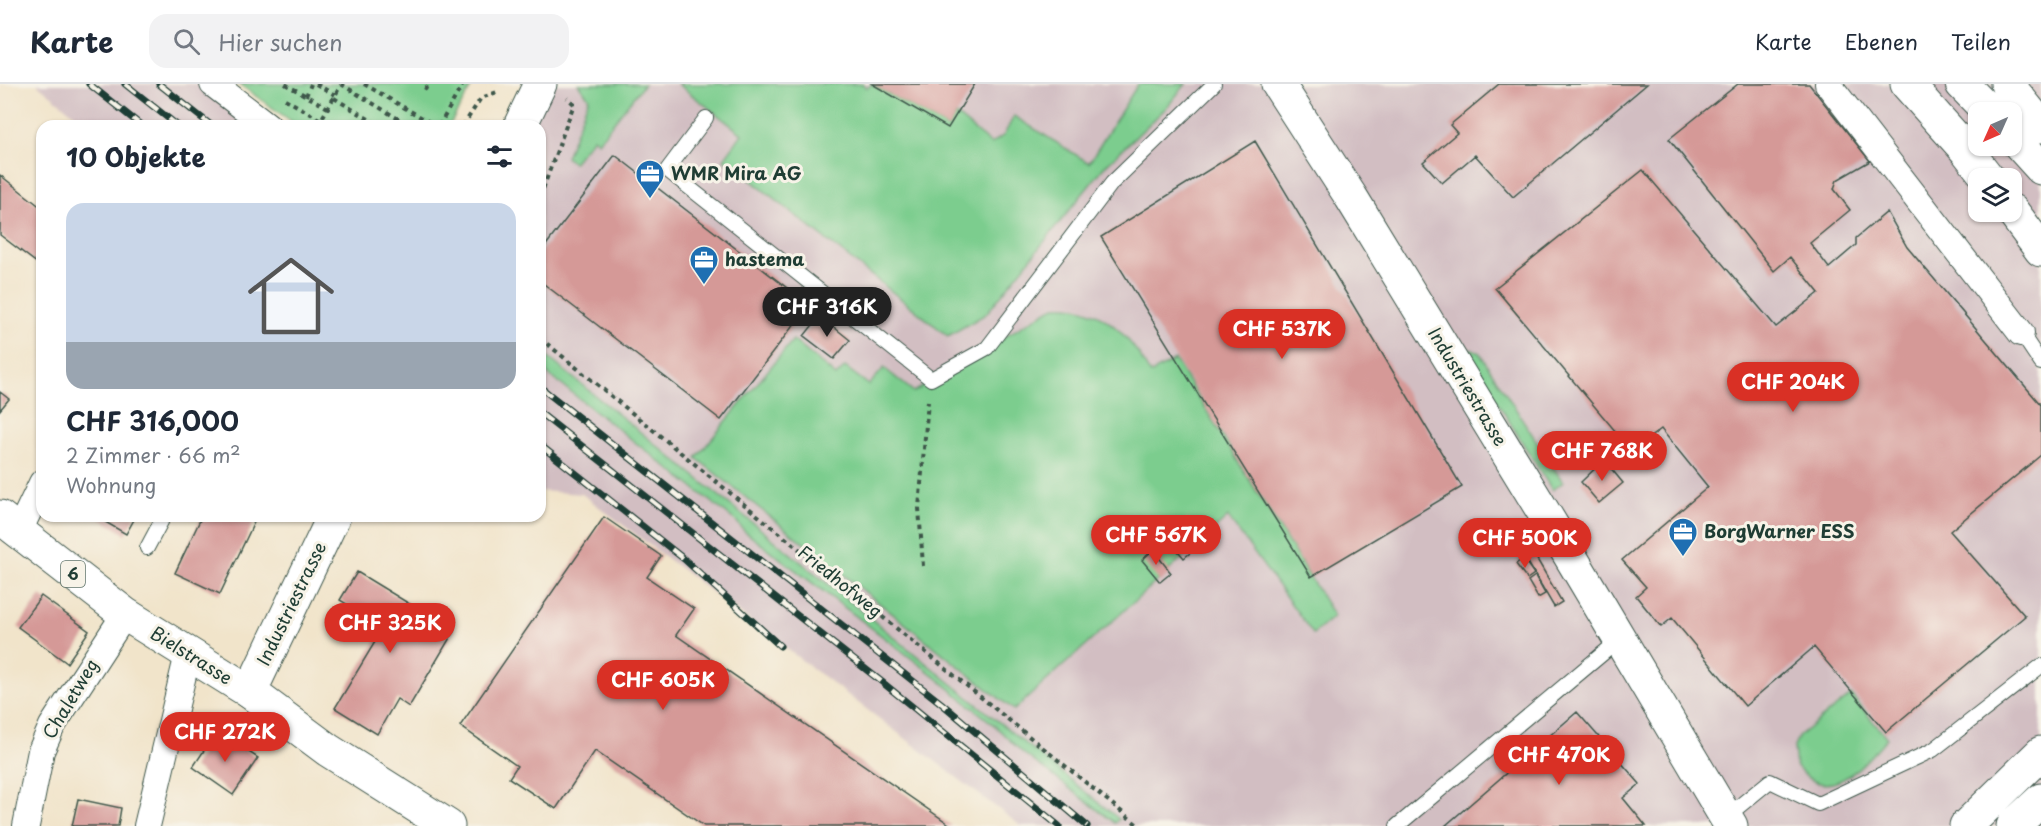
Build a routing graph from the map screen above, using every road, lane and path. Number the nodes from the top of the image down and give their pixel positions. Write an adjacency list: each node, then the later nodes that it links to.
1 (213, 84): 23 (street)
2 (285, 84): 18 (path)
3 (311, 84): 18 (path)
4 (316, 84): 19 (path)
5 (341, 84): 19 (path); 25 (path)
6 (364, 84): 26 (path)
7 (428, 84): 16 (path)
8 (463, 84): 27 (path)
9 (540, 84): 28 (main road); 33 (path)
10 (1214, 84): 39 (lane)
11 (1278, 84): 47 (main road, Industriestrasse)
12 (1828, 84): 36 (street)
13 (1908, 84): 31 (main road)
14 (1962, 84): 20 (main road)
15 (2007, 84): 29 (main road)
16 (425, 90)
17 (276, 94): 21 (path)
18 (306, 96): 21 (path)
19 (334, 96): 21 (path); 24 (path)
20 (1979, 102)
21 (328, 108)
22 (706, 118): 39 (lane)
23 (259, 120)
24 (371, 120)
25 (400, 120)
26 (421, 120)
27 (441, 120)
28 (523, 120)
29 (2041, 126)
30 (2022, 147): 32 (main road)
31 (1980, 168)
32 (2041, 168)
33 (546, 181)
34 (2020, 222): 35 (main road)
35 (2041, 250)
36 (2021, 333): 38 (lane)
37 (546, 343): 57 (path, Friedhofweg)
38 (2041, 363)
39 (932, 379): 45 (path)
40 (36, 490): 43 (street)
41 (162, 522): 44 (lane)
42 (331, 522): 50 (main road, Industriestrasse)
43 (9, 524): 46 (main road, Bielstrasse / 6)
44 (147, 548)
45 (922, 566)
46 (125, 614): 48 (main road, Bielstrasse / 6); 54 (street, Chaletweg)
47 (1619, 640): 53 (main road, Industriestrasse); 58 (lane)
48 (188, 654): 50 (main road, Bielstrasse / 6); 55 (street)
49 (2041, 666): 53 (lane, Industriestrasse)
50 (250, 692): 56 (main road, Bielstrasse / 6)
51 (2041, 753): 59 (main road)
52 (2041, 800): 60 (main road)
53 (1729, 821)
54 (26, 826)
55 (147, 826)
56 (448, 826)
57 (1139, 826)
58 (1397, 826)
59 (1966, 826)
60 (2013, 826)

